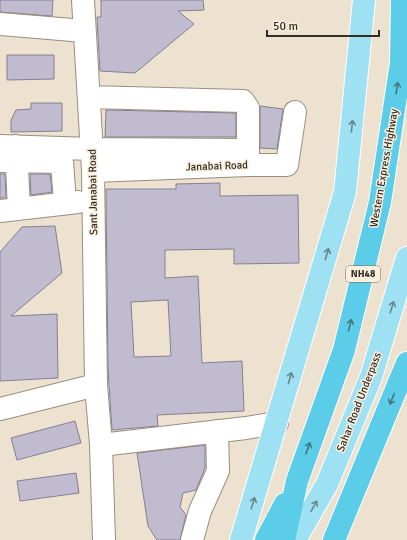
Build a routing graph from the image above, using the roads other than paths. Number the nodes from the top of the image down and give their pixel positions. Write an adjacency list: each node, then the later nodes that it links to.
1 (83, 0): 5 (street, Sant Janabai Road)
2 (364, 0): 19 (main road, one-way to 2)
3 (402, 0): 22 (highway, Western Express Highway / NH48, one-way to 3)
4 (0, 24): 5 (street)
5 (84, 31): 6 (street, Sant Janabai Road)
6 (89, 97): 8 (street, Sant Janabai Road); 10 (street)
7 (296, 112): 10 (street, Janabai Road)
8 (92, 149): 9 (street); 10 (street); 11 (street, Sant Janabai Road)
9 (8, 153): 13 (street); 14 (street)
10 (248, 158): 11 (street, Janabai Road)
11 (93, 171): 12 (street, Sant Janabai Road)
12 (93, 200): 13 (street); 17 (street, Sant Janabai Road)
13 (65, 203): 14 (street)
14 (9, 210)
15 (407, 258): 28 (main road, Sahar Road Underpass, one-way to 15)
16 (407, 363): 29 (highway, one-way to 29)
17 (96, 385): 18 (street); 21 (street, Sant Janabai Road)
18 (0, 409)
19 (277, 423): 20 (street); 25 (main road, one-way to 19)
20 (217, 432): 21 (street); 24 (street)
21 (100, 445): 23 (street, Sant Janabai Road)
22 (297, 480): 26 (highway); 27 (highway, Western Express Highway / NH48)
23 (104, 540)
24 (192, 540)
25 (241, 540)
26 (266, 540)
27 (284, 540)
28 (295, 540)
29 (334, 540)

